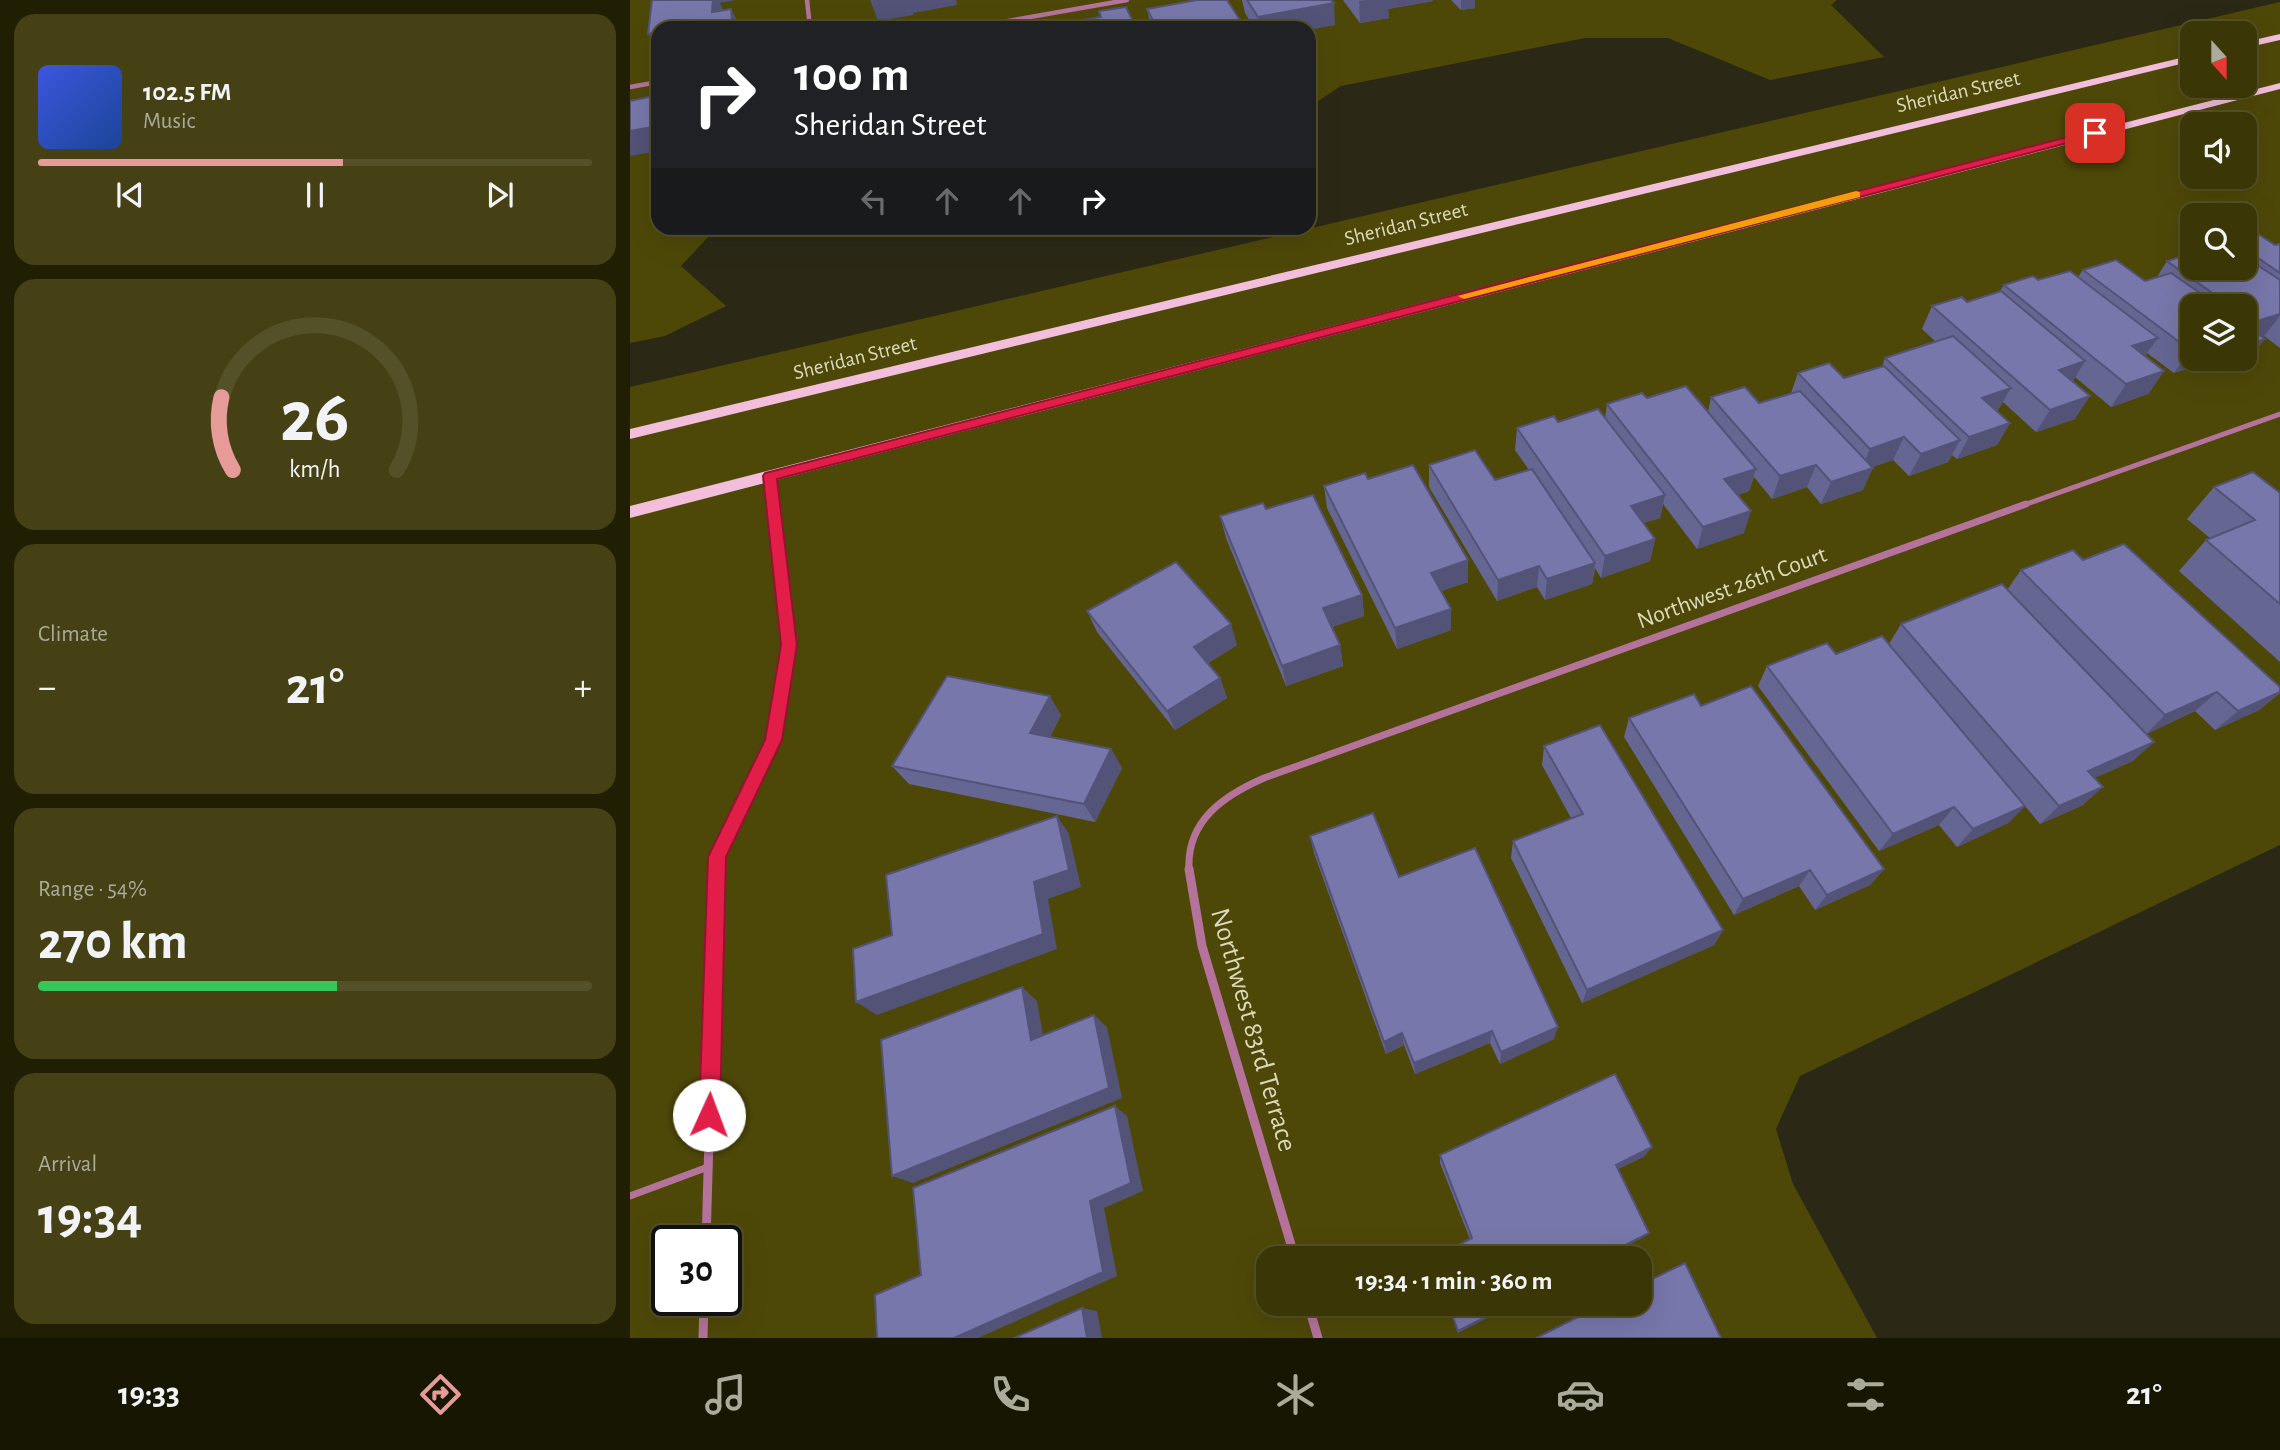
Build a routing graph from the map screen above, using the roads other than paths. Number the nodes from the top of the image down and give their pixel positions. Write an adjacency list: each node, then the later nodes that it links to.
1 (807, 0): 3 (street)
2 (1127, 0): 4 (street)
3 (809, 21)
4 (1008, 21)
5 (2280, 37): 6 (main road)
6 (2258, 42)
7 (2180, 61): 12 (main road, Sheridan Street)
8 (651, 83): 10 (street)
9 (2280, 86): 13 (main road)
10 (630, 87)
11 (2280, 414): 15 (street, Northwest 26th Court)
12 (630, 434)
13 (770, 476): 14 (main road); 16 (street)
14 (630, 512)
15 (1205, 814): 19 (street, Northwest 83rd Terrace)
16 (708, 1167): 17 (lane); 18 (street)
17 (630, 1196)
18 (706, 1225)
19 (1291, 1246)
20 (704, 1316): 22 (street)
21 (1312, 1316): 23 (street)
22 (703, 1338)
23 (1318, 1338)

